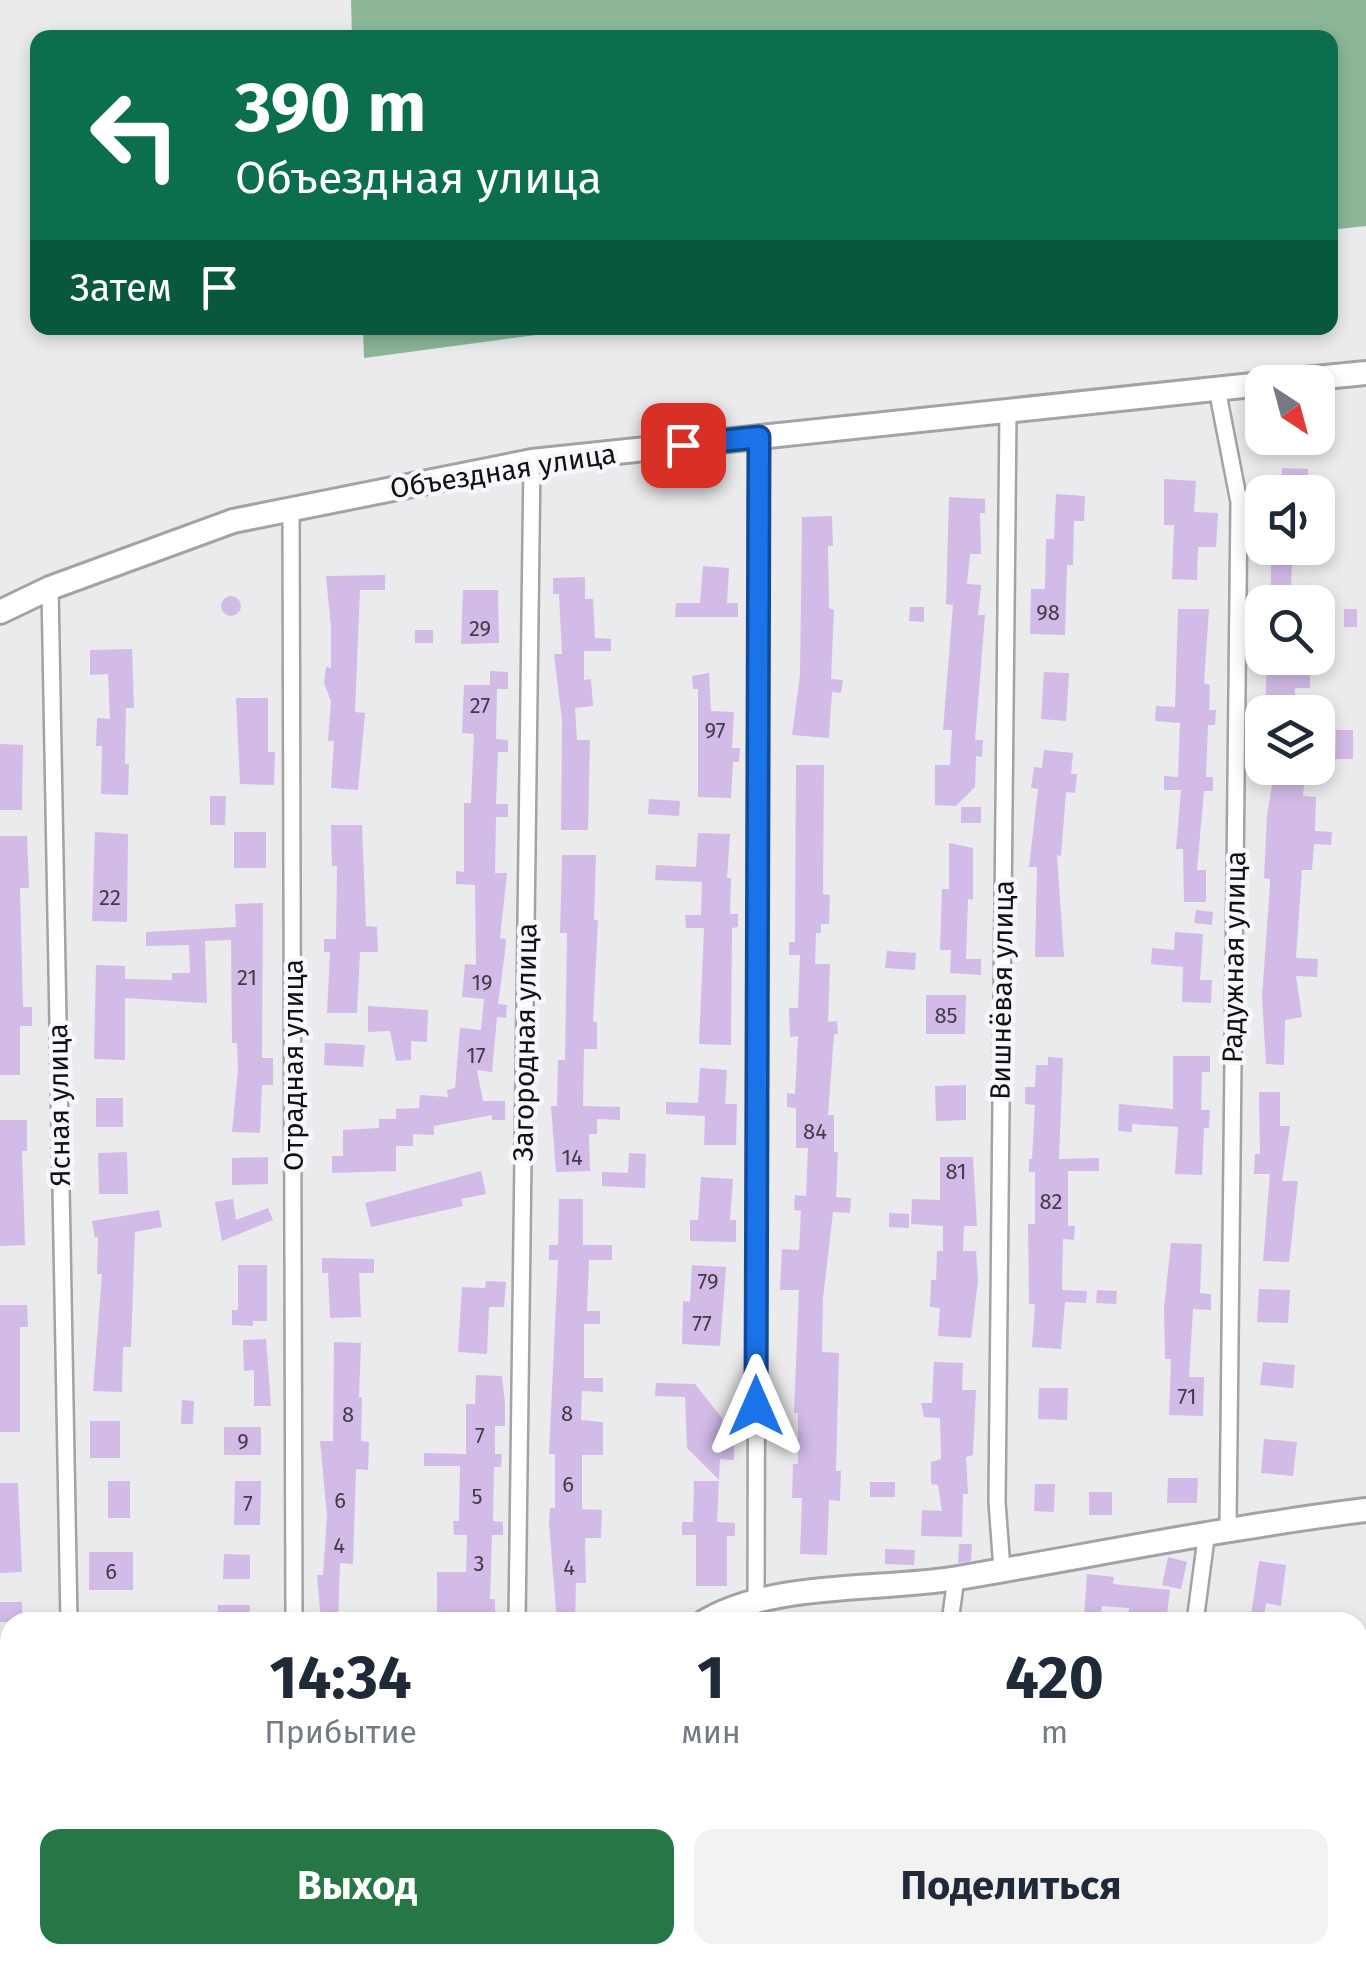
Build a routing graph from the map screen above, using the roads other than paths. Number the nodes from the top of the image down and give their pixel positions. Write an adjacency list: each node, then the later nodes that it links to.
1 (1366, 373): 2 (main road)
2 (1335, 376)
3 (1245, 386): 4 (main road, Объездная улица)
4 (1217, 389): 5 (main road, Объездная улица); 12 (street, Радужная улица)
5 (1008, 410): 6 (main road, Объездная улица); 13 (street, Вишнёвая улица)
6 (759, 437): 7 (main road, Объездная улица); 15 (street)
7 (532, 461): 8 (main road, Объездная улица); 18 (street, Загородная улица)
8 (292, 507): 9 (main road, Объездная улица); 17 (street, Отрадная улица)
9 (50, 588): 10 (main road, Объездная улица); 16 (street, Ясная улица)
10 (0, 612)
11 (1366, 1510): 12 (main road)
12 (1217, 1529): 13 (main road); 21 (street, Радужная улица)
13 (1002, 1569): 14 (main road)
14 (956, 1578): 15 (main road); 20 (street)
15 (756, 1600): 19 (main road)
16 (68, 1612)
17 (294, 1612)
18 (517, 1612)
19 (728, 1612)
20 (951, 1612)
21 (1197, 1612)

